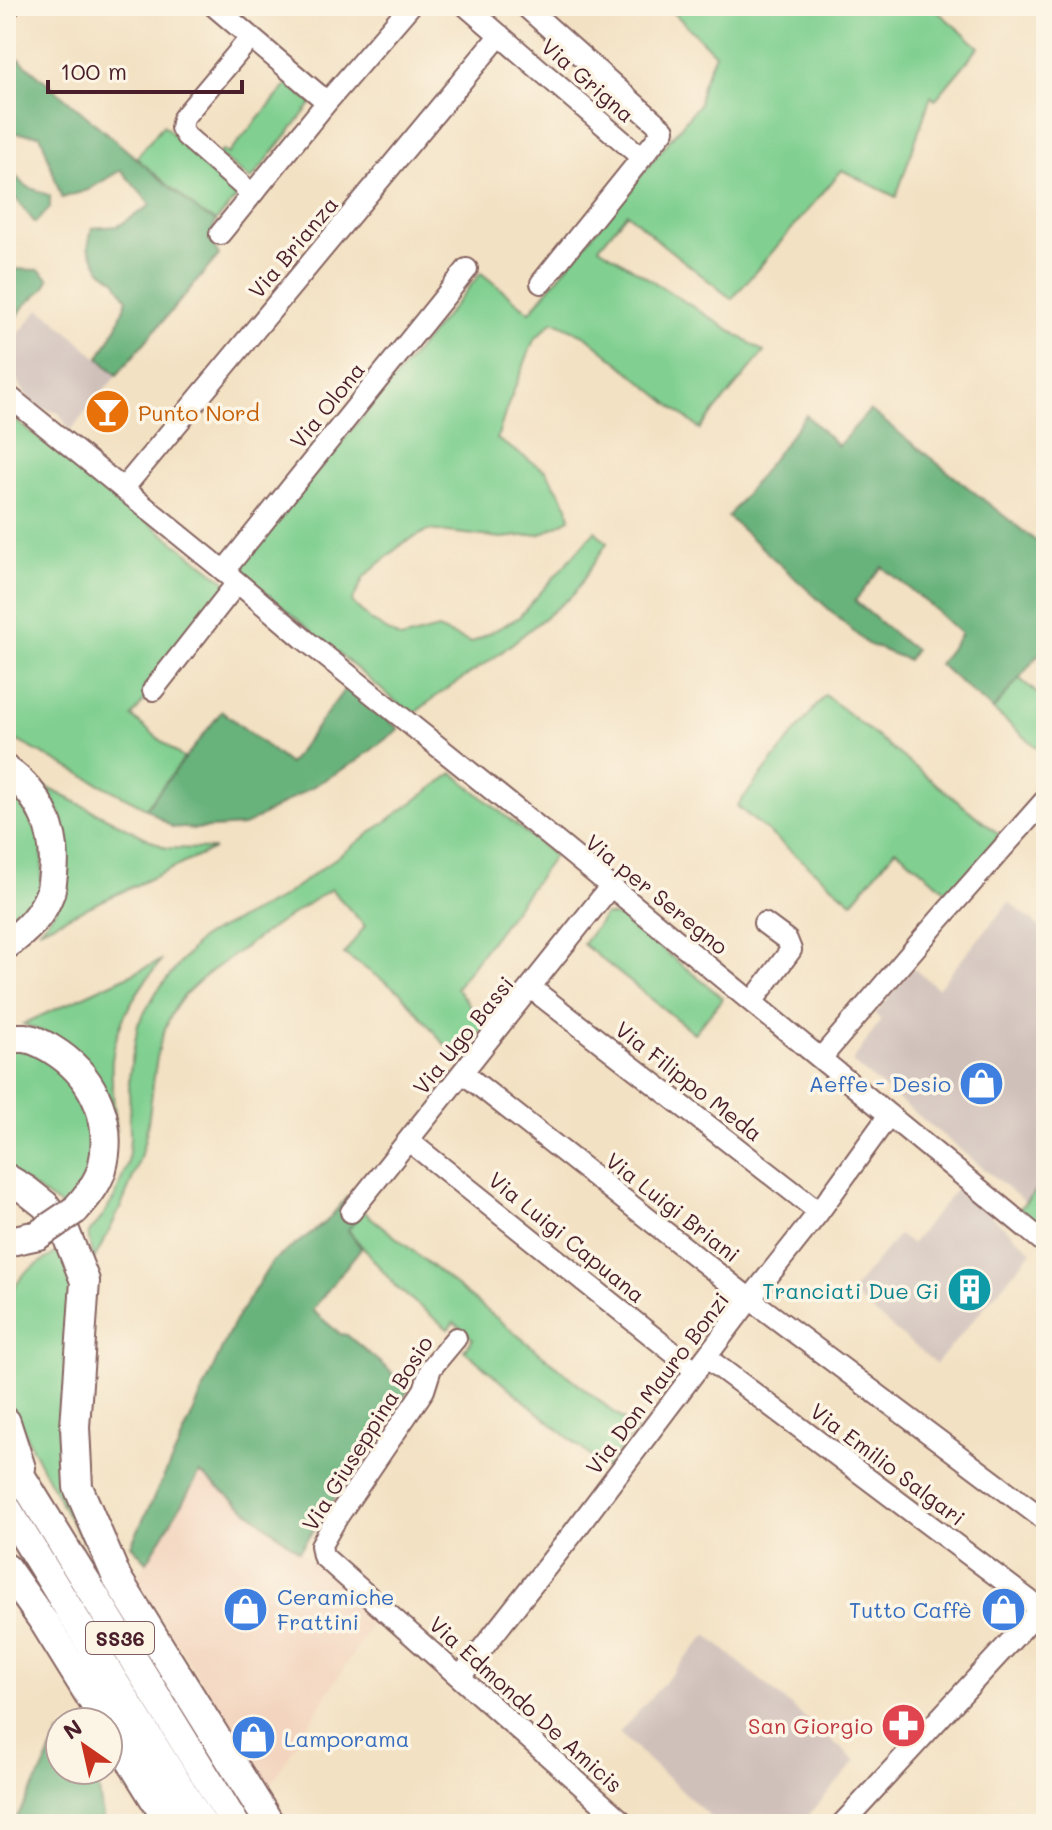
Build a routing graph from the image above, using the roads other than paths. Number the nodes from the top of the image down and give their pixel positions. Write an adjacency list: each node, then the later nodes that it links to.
1 (10, 6): 6 (street)
2 (214, 6): 8 (street)
3 (410, 6): 9 (street)
4 (466, 6): 7 (street, Via Grigna)
5 (525, 6): 10 (street)
6 (6, 11)
7 (500, 35): 10 (street, Via Grigna); 18 (street, Via Brianza)
8 (251, 37): 9 (street); 11 (street)
9 (327, 102): 11 (street)
10 (642, 158): 14 (street)
11 (252, 194): 12 (street)
12 (220, 234)
13 (467, 269): 19 (street, Via Olona)
14 (541, 283)
15 (6, 386): 17 (street)
16 (6, 394): 17 (street)
17 (24, 408): 18 (street, Via per Seregno)
18 (123, 489): 19 (street, Via per Seregno)
19 (230, 577): 20 (street); 23 (street, Via per Seregno)
20 (153, 690)
21 (6, 770): 25 (highway)
22 (1046, 799): 29 (street)
23 (610, 887): 26 (street, Via Ugo Bassi); 27 (street, Via per Seregno)
24 (764, 923): 27 (street)
25 (6, 945)
26 (531, 988): 30 (street, Via Ugo Bassi); 35 (street, Via Filippo Meda)
27 (752, 1002): 29 (street, Via per Seregno)
28 (6, 1038): 36 (highway, bridge)
29 (821, 1058): 31 (street, Via per Seregno)
30 (463, 1073): 32 (street, Via Ugo Bassi); 38 (street, Via Luigi Briani)
31 (889, 1115): 35 (street, Via Don Mauro Bonzi); 37 (street, Via per Seregno)
32 (409, 1141): 34 (street, Via Ugo Bassi); 40 (street, Via Luigi Capuana)
33 (6, 1178): 55 (highway)
34 (351, 1212)
35 (819, 1212): 38 (street, Via Don Mauro Bonzi)
36 (6, 1242)
37 (1046, 1244)
38 (750, 1299): 40 (street, Via Don Mauro Bonzi); 45 (street, Via Luigi Briani)
39 (456, 1338): 46 (street, Via Giuseppina Bosio)
40 (702, 1364): 48 (street, Via Emilio Salgari); 49 (street, Via Don Mauro Bonzi)
41 (6, 1422): 43 (highway)
42 (6, 1452): 43 (highway, SS36)
43 (27, 1487): 54 (highway, SS36)
44 (6, 1507): 53 (highway, SS36)
45 (1046, 1521)
46 (323, 1556): 49 (street, Via Edmondo De Amicis)
47 (6, 1568): 50 (highway)
48 (1044, 1606): 57 (street)
49 (460, 1677): 56 (street, Via Edmondo De Amicis)
50 (96, 1706)
51 (124, 1750): 52 (highway)
52 (170, 1824)
53 (202, 1824)
54 (235, 1824)
55 (270, 1824)
56 (625, 1824)
57 (842, 1824)

